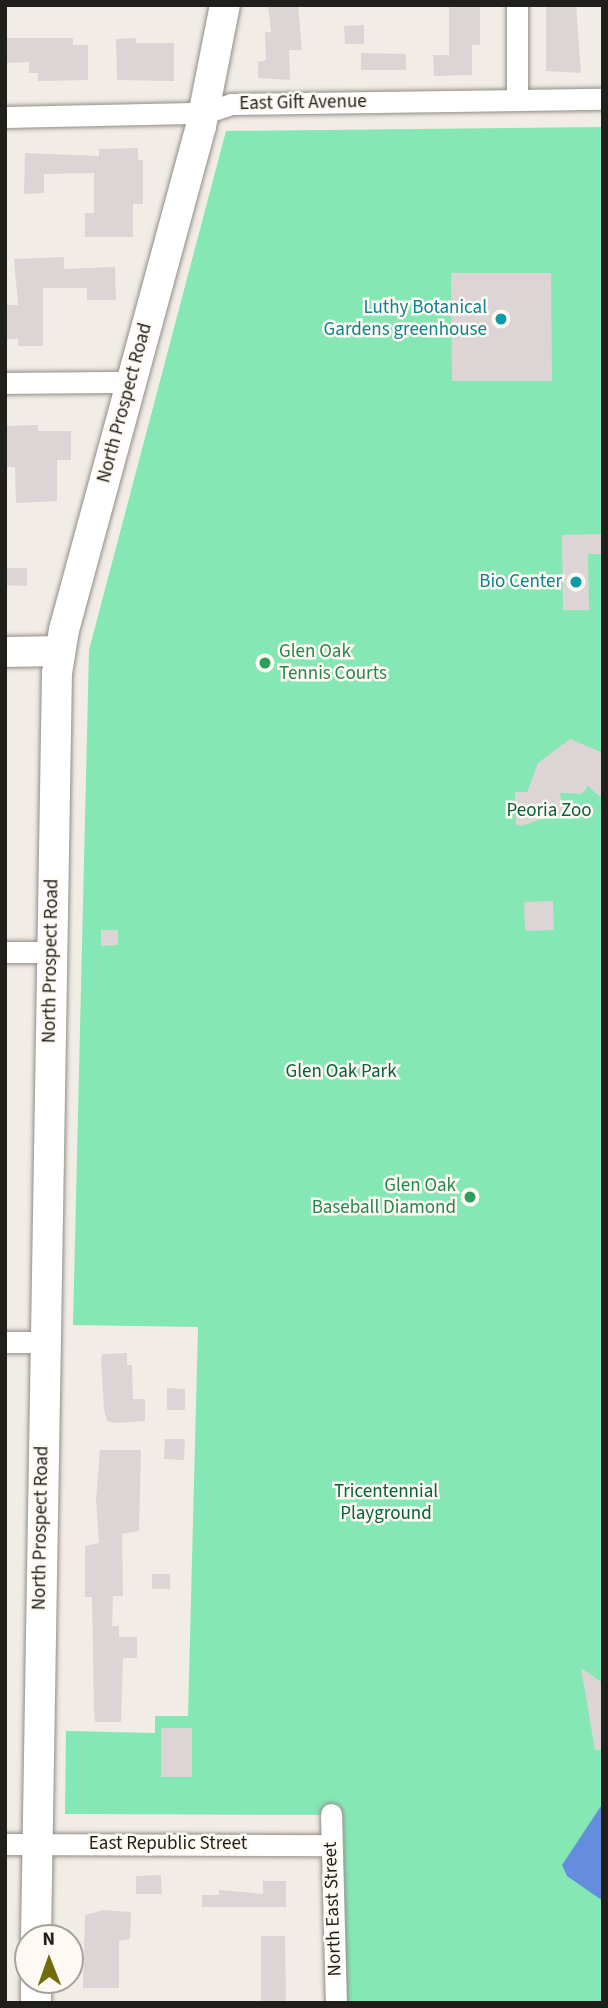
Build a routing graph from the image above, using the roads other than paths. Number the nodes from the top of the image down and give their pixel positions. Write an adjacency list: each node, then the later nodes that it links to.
1 (225, 5): 5 (main road, North Prospect Road)
2 (517, 5): 3 (street)
3 (517, 99): 4 (street, East Gift Avenue); 5 (street, East Gift Avenue)
4 (603, 100)
5 (204, 113): 6 (street, East Gift Avenue); 7 (main road, North Prospect Road)
6 (5, 117)
7 (131, 382): 8 (street); 9 (main road, North Prospect Road)
8 (5, 383)
9 (60, 651): 10 (main road); 12 (main road, North Prospect Road)
10 (5, 652)
11 (5, 952): 12 (street)
12 (51, 952): 14 (main road, North Prospect Road)
13 (5, 1342): 14 (street)
14 (43, 1342): 17 (main road, North Prospect Road)
15 (331, 1814): 18 (street, North East Street)
16 (5, 1843): 17 (street, East Republic Street)
17 (37, 1843): 18 (street, East Republic Street); 19 (main road, North Prospect Road)
18 (331, 1845): 20 (street, North East Street)
19 (36, 1924)
20 (336, 2003)

